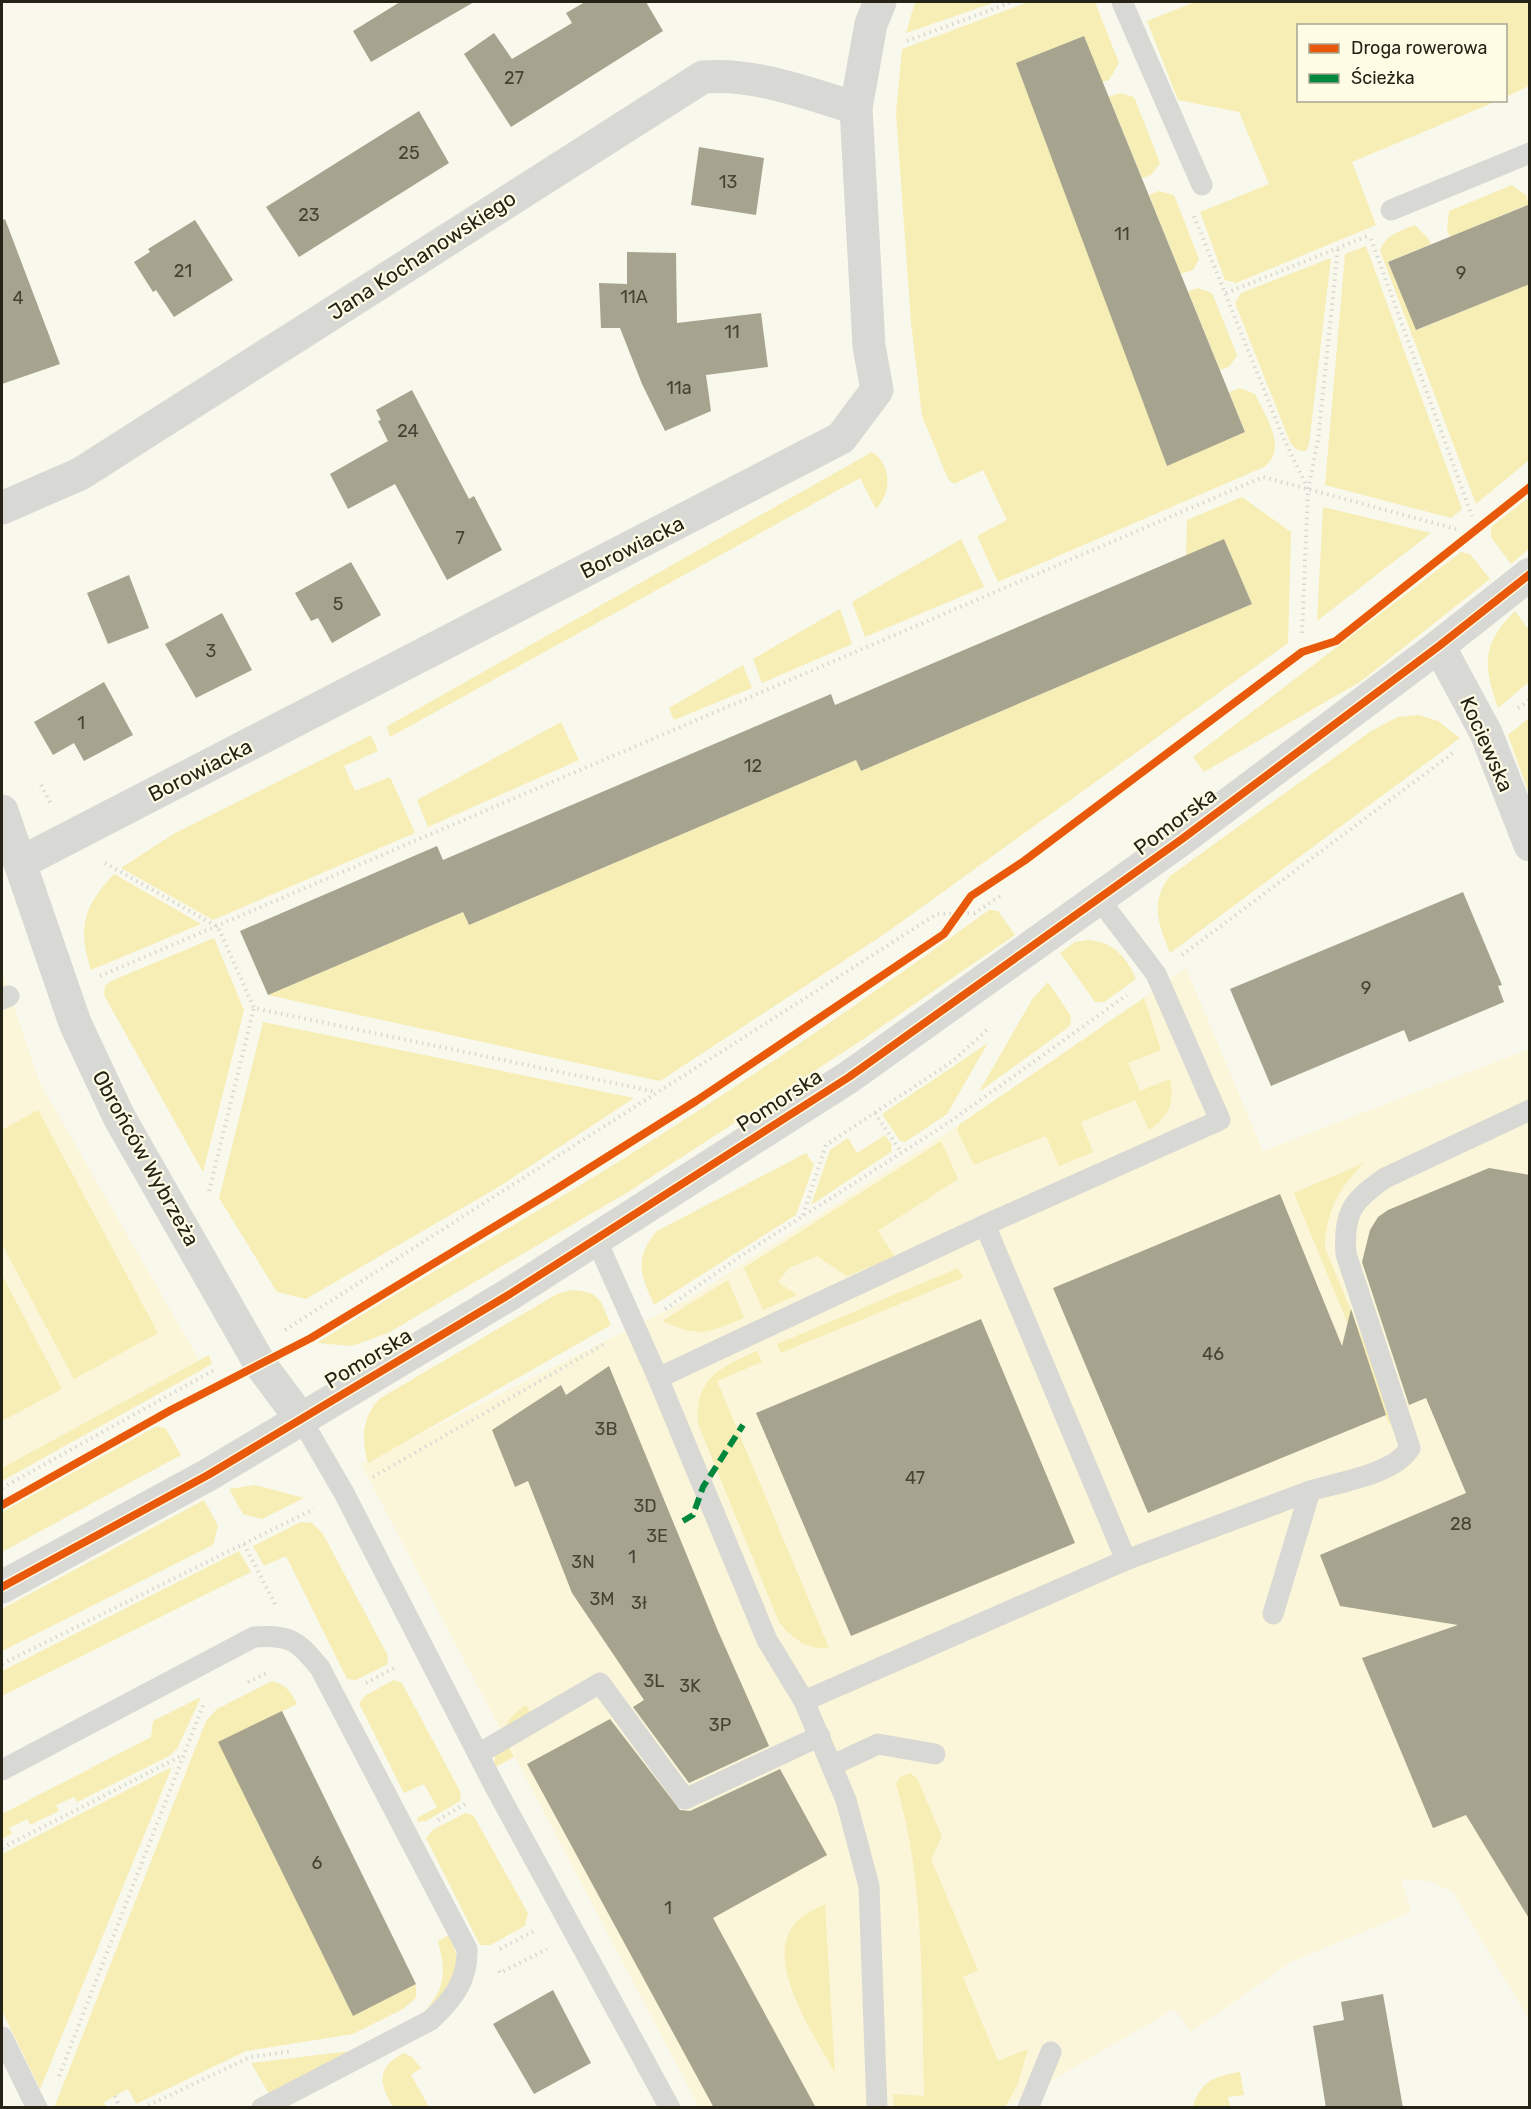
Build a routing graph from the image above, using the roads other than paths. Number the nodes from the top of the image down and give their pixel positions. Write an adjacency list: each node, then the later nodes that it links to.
1 (880, 2): 3 (street, Borowiacka)
2 (1122, 2): 5 (lane)
3 (856, 108): 7 (street, Jana Kochanowskiego); 12 (street, Borowiacka)
4 (1530, 153): 6 (lane)
5 (1202, 185)
6 (1391, 210)
7 (2, 508)
8 (1530, 573): 9 (street, Pomorska)
9 (1439, 646): 11 (street, Kociewska); 13 (street, Pomorska)
10 (2, 811): 12 (street, Obrońców Wybrzeża)
11 (1530, 845)
12 (20, 863): 18 (street, Obrońców Wybrzeża)
13 (1099, 899): 15 (lane); 16 (street, Pomorska)
14 (1530, 1110): 19 (lane)
15 (985, 1225): 17 (lane); 20 (lane)
16 (596, 1239): 17 (lane); 18 (street, Pomorska)
17 (658, 1378): 23 (lane)
18 (301, 1419): 21 (street, Pomorska); 25 (lane)
19 (1310, 1491): 20 (lane); 22 (lane)
20 (1126, 1560): 23 (lane)
21 (2, 1587)
22 (1273, 1614)
23 (804, 1701): 24 (lane)
24 (820, 1736): 25 (lane); 27 (lane)
25 (478, 1754): 33 (lane)
26 (935, 1754): 27 (lane)
27 (833, 1766): 34 (lane)
28 (2, 1770): 32 (lane)
29 (2, 2037): 31 (lane)
30 (1051, 2052): 35 (lane)
31 (37, 2108)
32 (261, 2108)
33 (670, 2108)
34 (877, 2108)
35 (1028, 2108)

